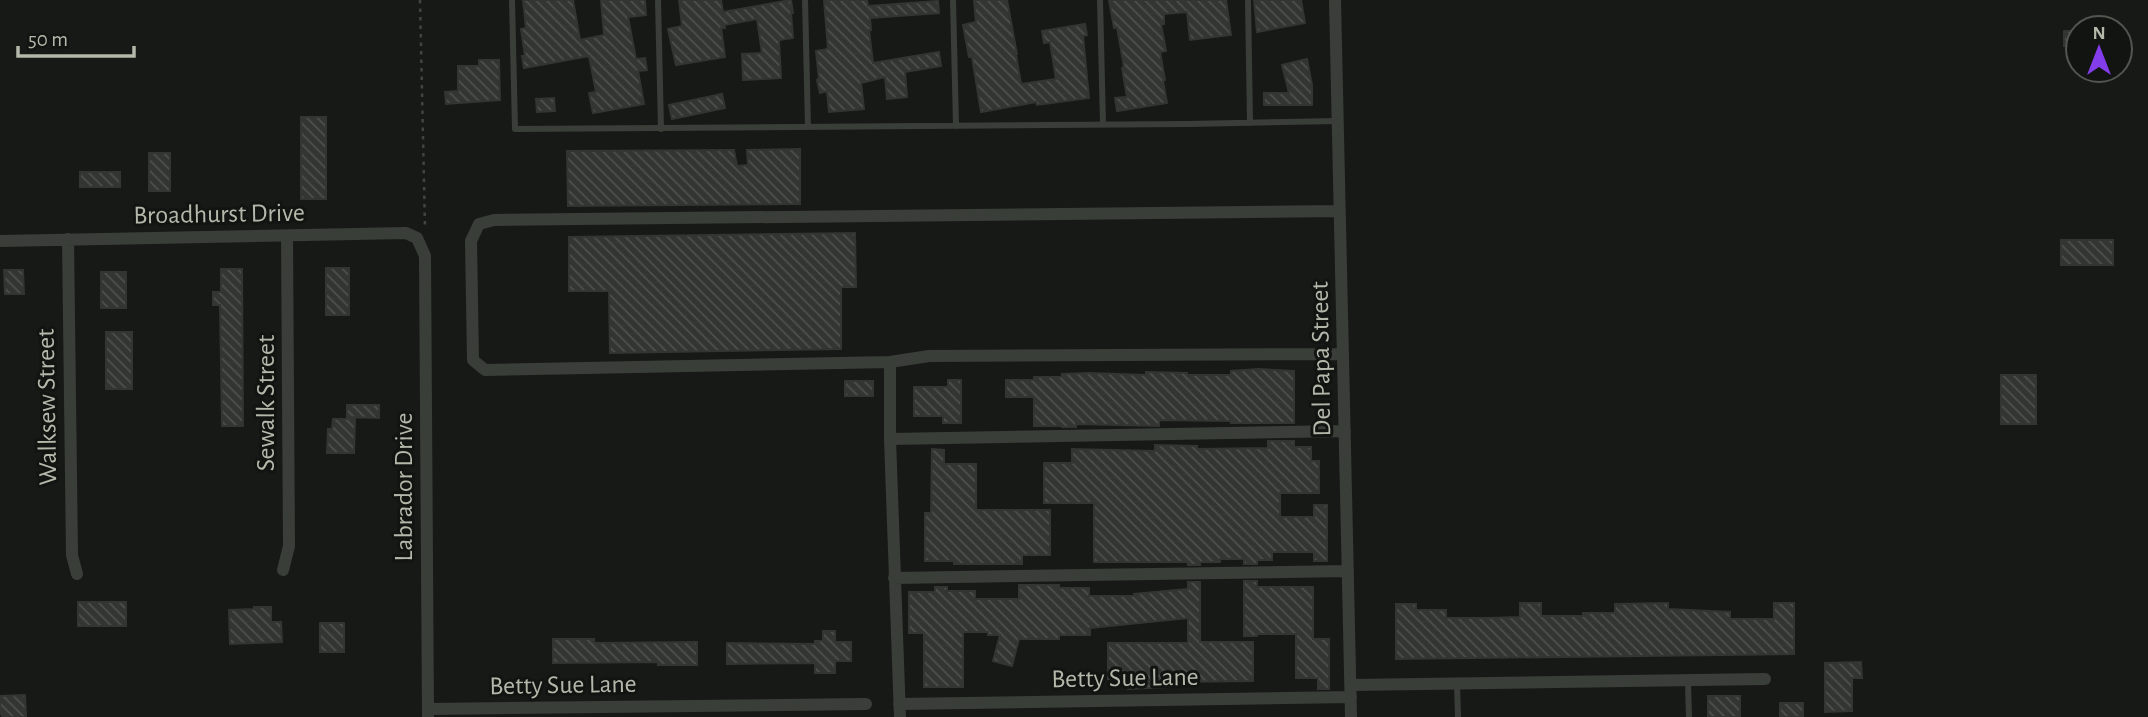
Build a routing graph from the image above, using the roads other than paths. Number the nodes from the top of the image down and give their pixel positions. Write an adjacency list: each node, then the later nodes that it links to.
1 (512, 0): 13 (lane)
2 (658, 0): 13 (lane)
3 (806, 0): 12 (lane)
4 (953, 0): 11 (lane)
5 (1100, 0): 10 (lane)
6 (1248, 0): 9 (lane)
7 (1335, 0): 8 (street, Del Papa Street)
8 (1337, 121): 9 (lane); 14 (street, Del Papa Street)
9 (1250, 123): 10 (lane)
10 (1103, 124): 11 (lane)
11 (956, 126): 12 (lane)
12 (808, 127): 13 (lane)
13 (661, 130)
14 (1339, 211): 19 (street, Del Papa Street); 20 (street)
15 (287, 236): 16 (street, Broadhurst Drive); 18 (street, Broadhurst Drive); 23 (street, Sewalk Street)
16 (68, 239): 17 (street, Broadhurst Drive); 25 (street, Walksew Street)
17 (0, 240)
18 (425, 256): 33 (street, Labrador Drive)
19 (1343, 354): 20 (street); 21 (street, Del Papa Street)
20 (890, 362): 22 (street)
21 (1345, 431): 22 (street); 24 (street, Del Papa Street)
22 (890, 439): 26 (street)
23 (283, 570)
24 (1348, 571): 26 (street); 30 (street, Del Papa Street)
25 (77, 574)
26 (894, 578): 32 (street)
27 (1765, 679): 28 (street, Betty Sue Lane)
28 (1688, 682): 29 (street, Betty Sue Lane); 36 (lane)
29 (1457, 684): 30 (street, Betty Sue Lane); 35 (lane)
30 (1351, 691): 32 (street, Betty Sue Lane); 34 (street, Del Papa Street)
31 (866, 704): 33 (street, Betty Sue Lane)
32 (900, 711)
33 (428, 713)
34 (1351, 717)
35 (1458, 717)
36 (1689, 717)

